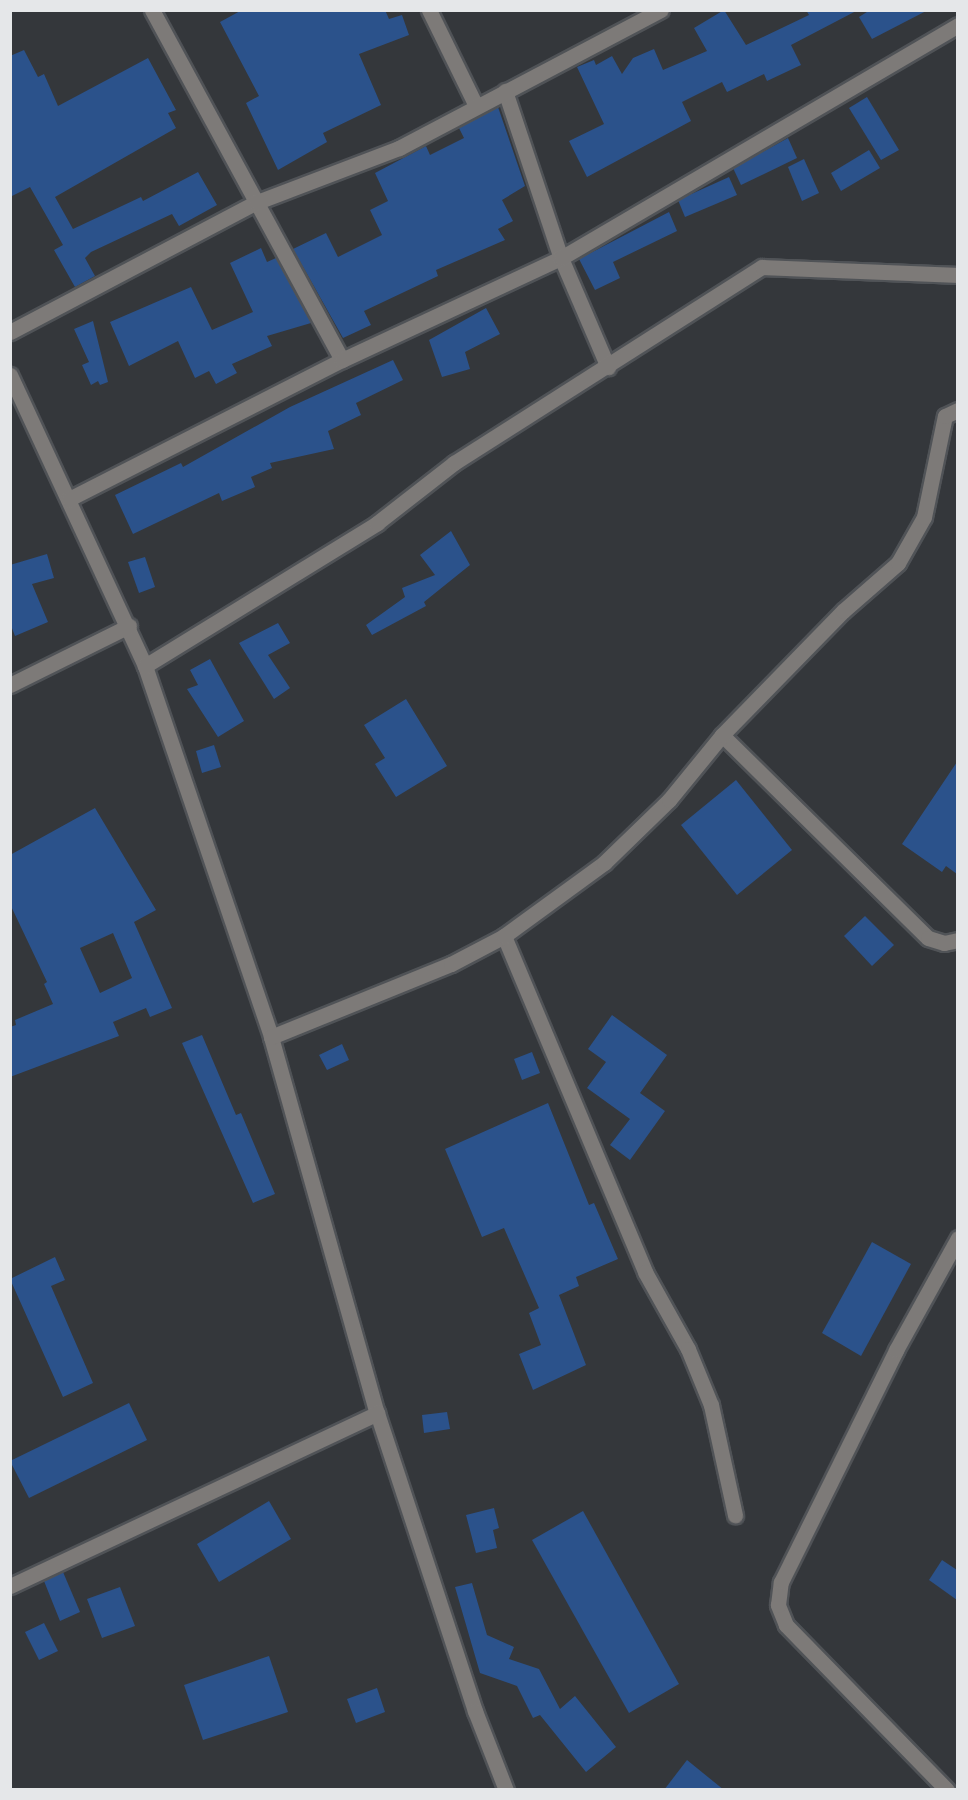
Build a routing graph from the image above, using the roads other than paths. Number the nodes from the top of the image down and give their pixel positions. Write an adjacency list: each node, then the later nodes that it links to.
1 (152, 10): 8 (street)
2 (429, 10): 7 (street)
3 (661, 10): 4 (street)
4 (640, 15): 6 (street)
5 (957, 25): 9 (street)
6 (506, 91): 7 (street); 9 (street)
7 (476, 106): 8 (street)
8 (257, 202): 11 (street); 12 (street)
9 (561, 258): 12 (street); 13 (street)
10 (957, 276): 13 (street)
11 (10, 332)
12 (342, 360): 16 (street)
13 (608, 367): 18 (street)
14 (10, 375): 16 (street)
15 (957, 410): 20 (street)
16 (69, 499): 17 (street)
17 (129, 626): 18 (street); 19 (street)
18 (145, 666): 23 (street)
19 (10, 685)
20 (722, 735): 21 (street); 22 (street)
21 (504, 936): 23 (street); 26 (street)
22 (957, 940)
23 (271, 1036): 25 (street)
24 (957, 1238): 29 (street)
25 (377, 1413): 27 (street); 28 (street)
26 (735, 1515)
27 (10, 1586)
28 (506, 1790)
29 (947, 1790)

